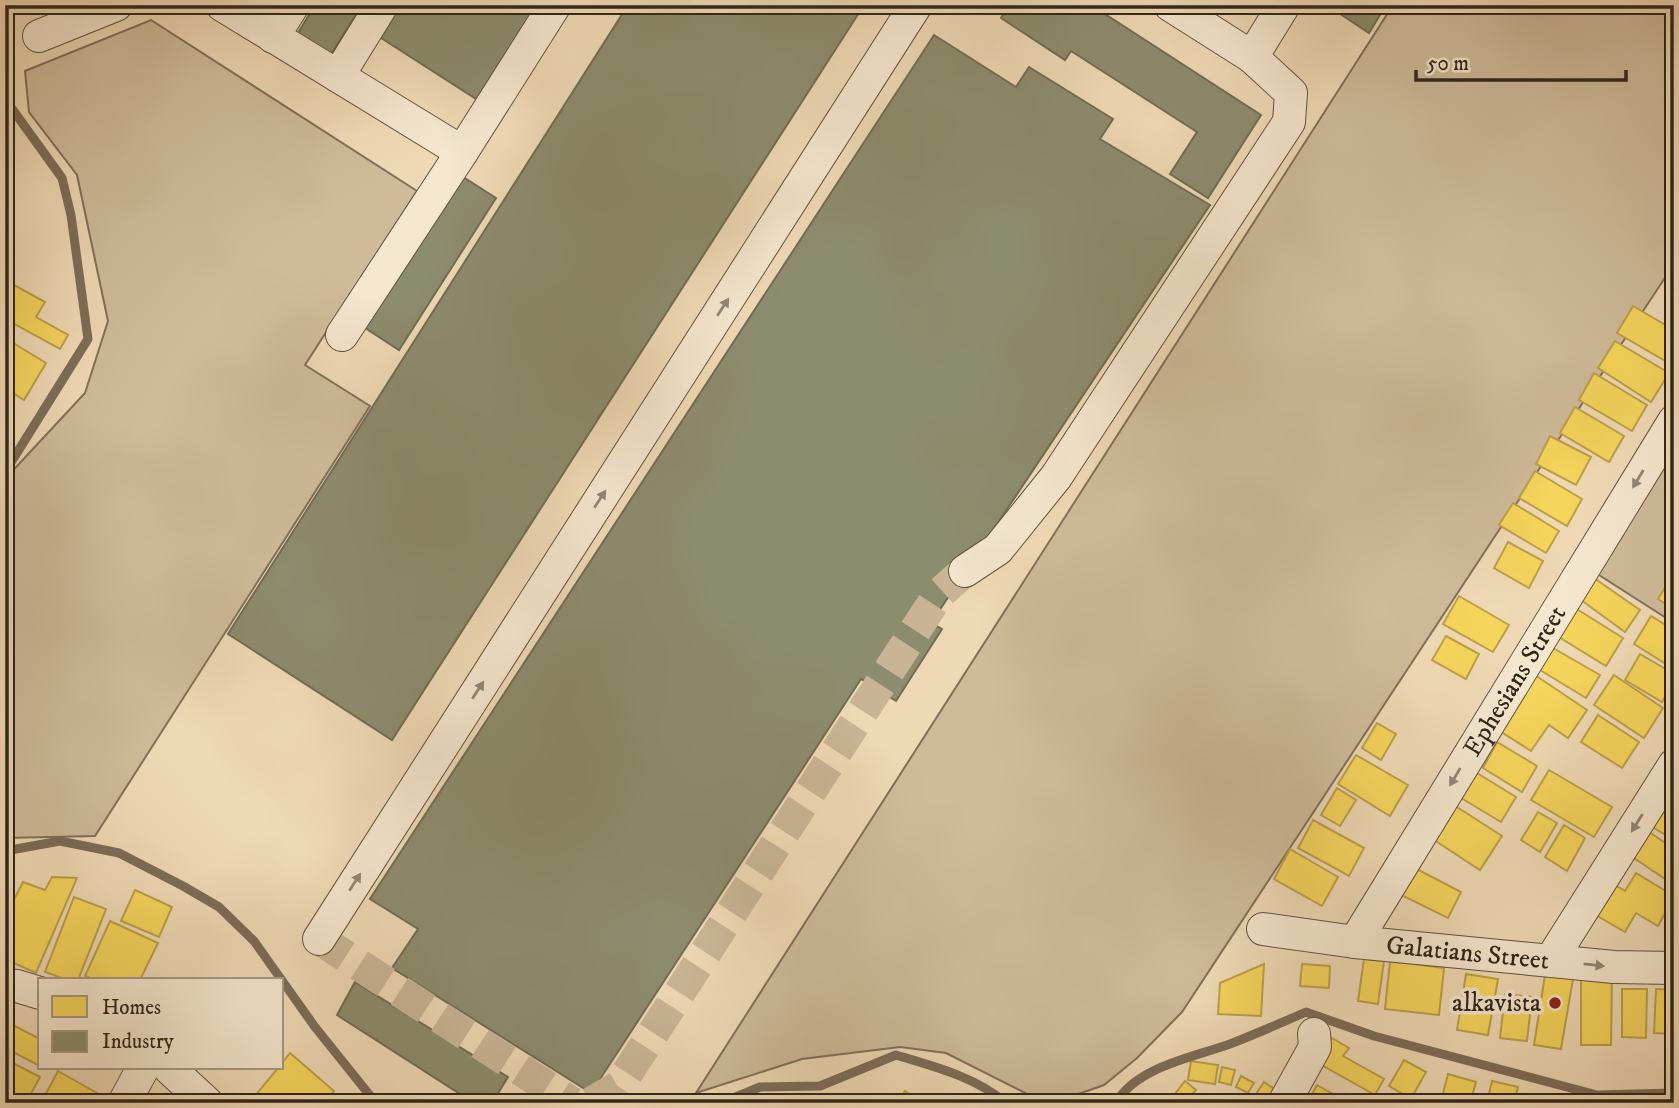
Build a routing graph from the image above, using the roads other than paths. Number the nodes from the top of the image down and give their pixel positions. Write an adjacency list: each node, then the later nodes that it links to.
1 (116, 5): 9 (street)
2 (222, 5): 10 (street)
3 (293, 5): 10 (street)
4 (382, 5): 12 (street)
5 (555, 5): 13 (street)
6 (916, 5): 19 (street, one-way to 6)
7 (1170, 5): 11 (street)
8 (1284, 5): 11 (street)
9 (39, 36)
10 (273, 37): 12 (street)
11 (1252, 57): 16 (street)
12 (338, 76): 13 (street)
13 (462, 152): 14 (street)
14 (342, 335)
15 (1674, 421): 20 (street, Ephesians Street, one-way to 20)
16 (965, 571)
17 (1674, 765): 21 (street, one-way to 21)
18 (1262, 929): 20 (street, Galatians Street)
19 (319, 939)
20 (1355, 942): 21 (street, Galatians Street)
21 (1551, 960): 22 (street, Galatians Street, one-way to 22)
22 (1674, 968)
23 (5, 985): 24 (street)
24 (38, 992)
25 (1314, 1034): 30 (street)
26 (142, 1070): 28 (street)
27 (171, 1070): 29 (street)
28 (124, 1103)
29 (206, 1103)
30 (1284, 1103)

